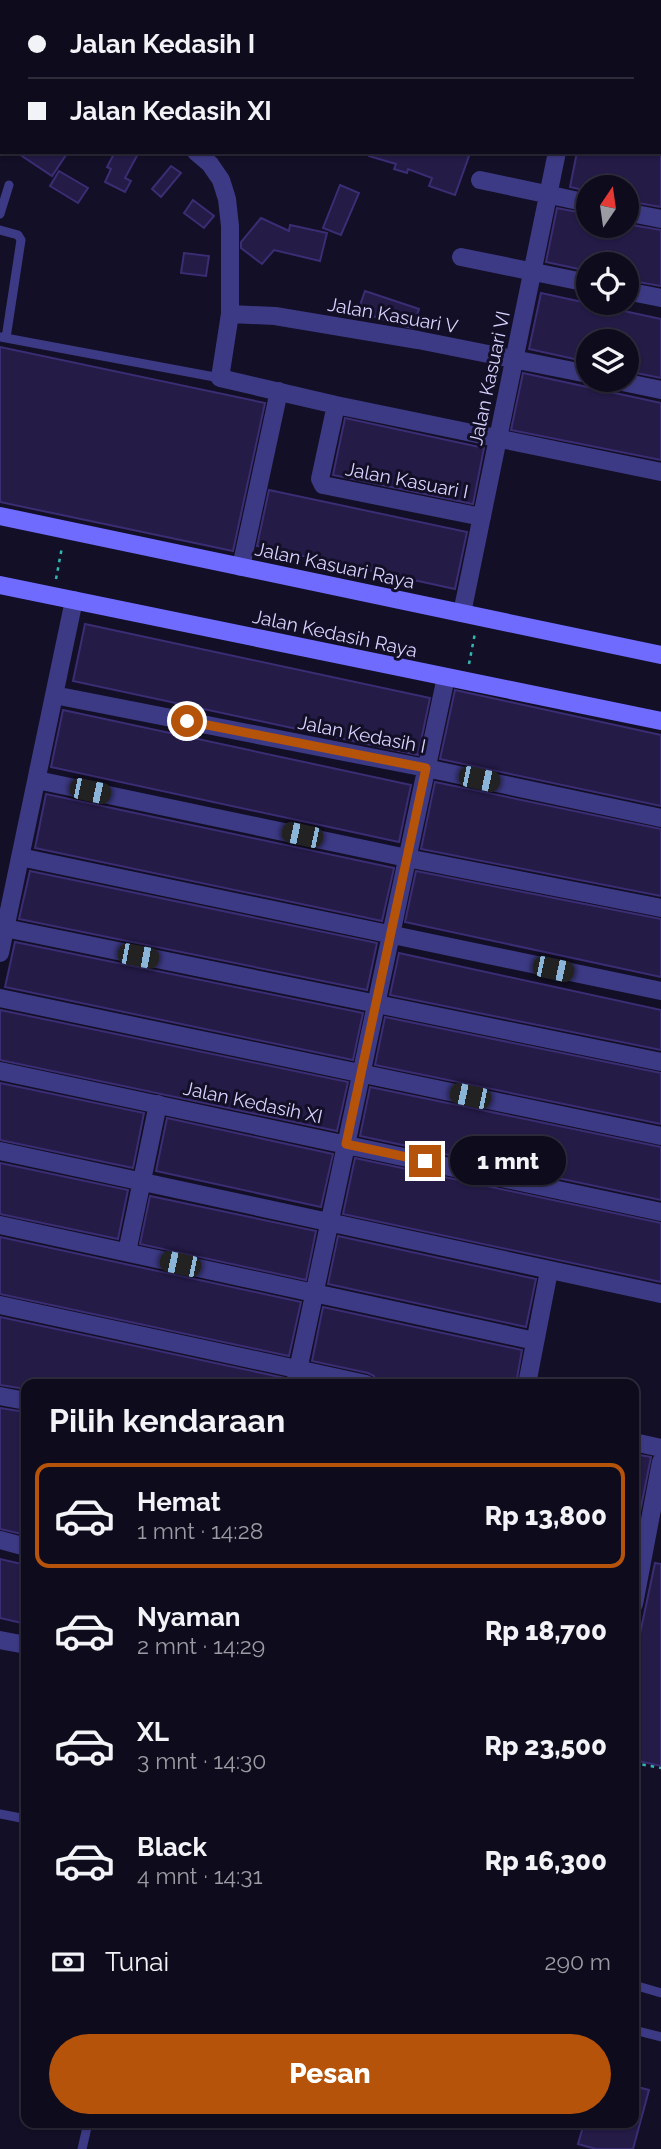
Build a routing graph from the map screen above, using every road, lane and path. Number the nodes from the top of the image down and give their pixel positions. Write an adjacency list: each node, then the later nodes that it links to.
1 (198, 154): 16 (street)
2 (557, 154): 5 (street, Jalan Kasuari VI)
3 (480, 180): 5 (street)
4 (9, 186): 7 (lane)
5 (549, 195): 6 (street); 12 (street, Jalan Kasuari VI)
6 (576, 201)
7 (0, 214)
8 (639, 215): 9 (street)
9 (661, 219)
10 (0, 230): 17 (lane)
11 (461, 257): 12 (street)
12 (533, 272): 13 (street); 18 (street, Jalan Kasuari VI)
13 (576, 281)
14 (639, 294): 15 (street)
15 (661, 298)
16 (230, 314): 18 (street, Jalan Kasuari V); 20 (street)
17 (3, 337): 20 (lane)
18 (515, 358): 19 (street, Jalan Kasuari V); 25 (street, Jalan Kasuari VI)
19 (576, 371)
20 (220, 378): 23 (street)
21 (639, 385): 22 (street)
22 (661, 390)
23 (279, 391): 24 (street); 30 (street)
24 (336, 405): 25 (street); 28 (street, Jalan Kasuari I)
25 (498, 439): 26 (street); 28 (street, Jalan Kasuari VI)
26 (661, 472)
27 (0, 516): 29 (main road, Jalan Kasuari Raya)
28 (482, 517): 34 (street, Jalan Kasuari VI)
29 (66, 530): 30 (main road, Jalan Kasuari Raya); 32 (path)
30 (241, 567): 34 (main road, Jalan Kasuari Raya)
31 (0, 585): 32 (main road, Jalan Kedasih Raya)
32 (52, 596): 33 (main road, Jalan Kedasih Raya)
33 (74, 600): 36 (main road, Jalan Kedasih Raya); 38 (street)
34 (470, 615): 35 (main road, Jalan Kasuari Raya); 37 (path)
35 (661, 655)
36 (446, 677): 37 (main road, Jalan Kedasih Raya); 40 (street)
37 (465, 681): 39 (main road, Jalan Kedasih Raya)
38 (54, 695): 40 (street, Jalan Kedasih I); 41 (street)
39 (661, 721)
40 (426, 768): 42 (street, Jalan Kedasih I); 44 (street)
41 (37, 780): 43 (street); 44 (street)
42 (661, 818)
43 (20, 857): 46 (street); 47 (street)
44 (407, 858): 45 (street); 47 (street)
45 (661, 908)
46 (5, 928): 48 (street); 51 (street)
47 (391, 935): 49 (street); 51 (street)
48 (0, 953)
49 (661, 991)
50 (0, 998): 54 (street)
51 (376, 1004): 52 (street); 54 (street)
52 (661, 1062)
53 (0, 1071): 55 (street, Jalan Kedasih XI)
54 (361, 1073): 56 (street); 57 (street)
55 (158, 1104): 57 (street, Jalan Kedasih XI); 59 (street)
56 (661, 1136)
57 (346, 1144): 60 (street, Jalan Kedasih XI); 61 (street)
58 (0, 1152): 59 (street)
59 (142, 1182): 61 (street); 63 (street)
60 (661, 1212)
61 (330, 1222): 64 (street); 65 (street)
62 (0, 1225): 63 (street)
63 (127, 1252): 65 (street)
64 (549, 1271): 66 (street); 68 (street)
65 (315, 1293): 68 (street); 69 (street)
66 (661, 1294)
67 (0, 1305): 69 (street)
68 (535, 1341): 71 (street)
69 (297, 1377): 70 (street)
70 (317, 1379)
71 (528, 1379)
72 (0, 1396): 73 (street)
73 (21, 1400)
74 (639, 1443): 75 (street)
75 (661, 1448)
76 (661, 1462): 77 (street)
77 (640, 1531)
78 (0, 1540): 79 (street)
79 (21, 1546)
80 (0, 1640): 81 (street)
81 (21, 1645)
82 (639, 1764): 83 (path)
83 (661, 1768)
84 (0, 1814): 85 (lane)
85 (21, 1818)
86 (639, 1986): 87 (lane)
87 (661, 1993)
88 (639, 2031): 89 (lane)
89 (661, 2037)
90 (87, 2128): 91 (lane)
91 (82, 2149)

